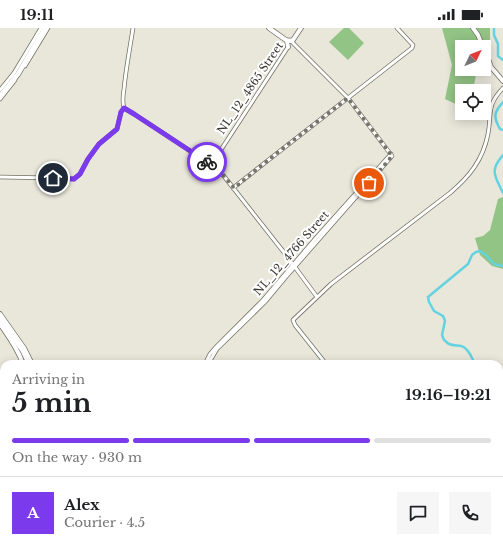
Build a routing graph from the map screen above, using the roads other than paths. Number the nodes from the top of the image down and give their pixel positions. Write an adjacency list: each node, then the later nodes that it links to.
1 (44, 28): 13 (street); 14 (highway); 15 (highway)
2 (133, 28): 17 (street)
3 (271, 28): 8 (main road)
4 (301, 28): 8 (main road)
5 (397, 28): 16 (street)
6 (474, 28): 7 (main road)
7 (481, 40)
8 (290, 41): 9 (main road); 16 (street)
9 (288, 48): 18 (street, NL_12_4865 Street)
10 (491, 67): 11 (main road)
11 (503, 82)
12 (503, 88): 22 (street)
13 (0, 90)
14 (0, 93)
15 (0, 98)
16 (348, 98): 20 (street); 21 (street, NL_12_4766 Street)
17 (124, 108): 18 (street); 19 (street)
18 (211, 165): 20 (street)
19 (0, 177)
20 (234, 188): 21 (street)
21 (294, 266): 22 (street); 29 (street, NL_12_4766 Street); 30 (street, NL_12_4766 Street)
22 (317, 297): 31 (street)
23 (0, 314): 28 (main road)
24 (0, 320): 27 (highway)
25 (0, 324): 26 (main road)
26 (21, 360)
27 (27, 360)
28 (29, 360)
29 (208, 360)
30 (211, 360)
31 (323, 360)

